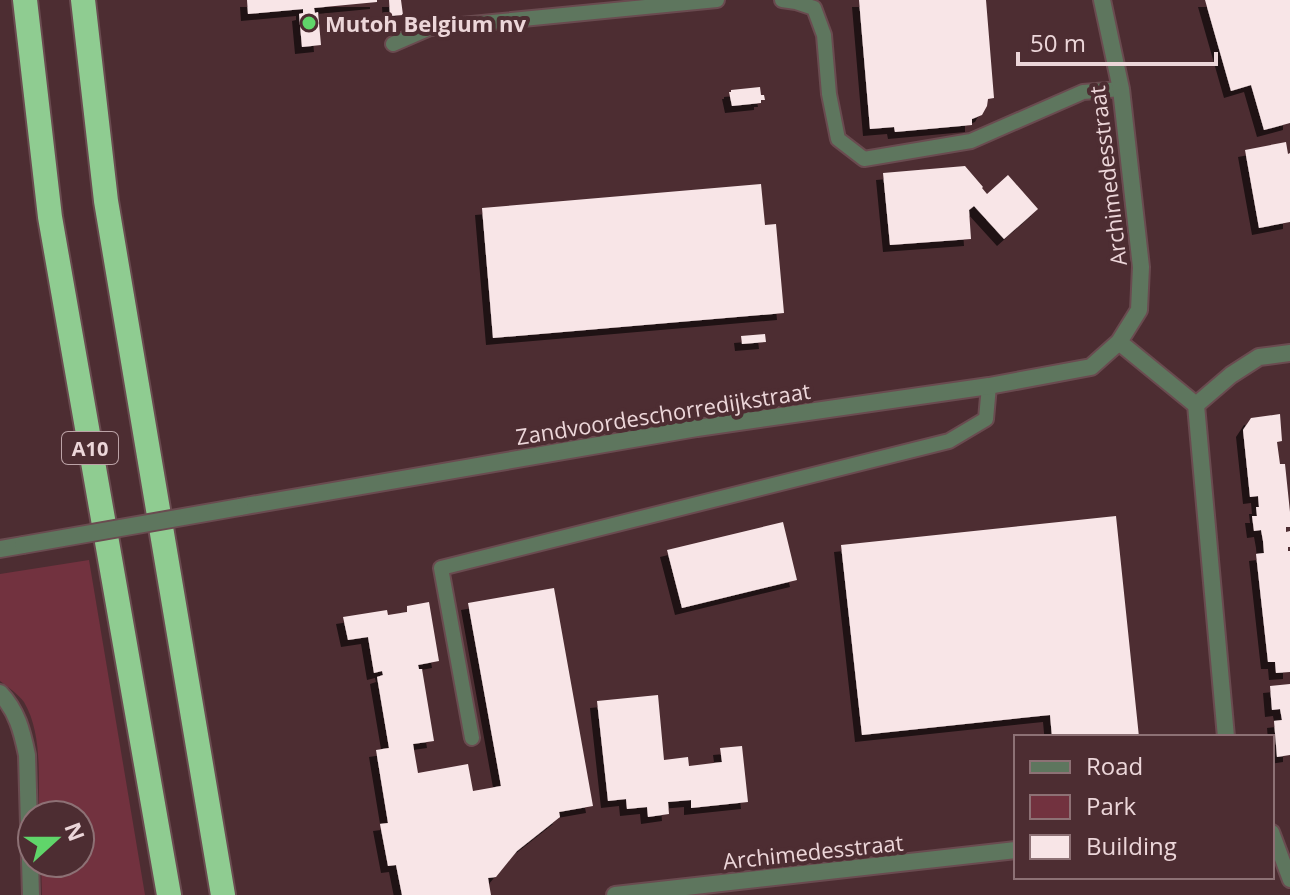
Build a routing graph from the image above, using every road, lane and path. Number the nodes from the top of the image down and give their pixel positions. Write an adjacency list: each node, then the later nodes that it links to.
1 (25, 0): 20 (highway, A10)
2 (83, 0): 21 (highway, A10)
3 (717, 0): 6 (lane)
4 (782, 0): 7 (lane)
5 (1102, 0): 7 (street, Archimedesstraat)
6 (393, 44)
7 (1121, 89): 8 (street, Archimedesstraat)
8 (1119, 342): 10 (street, Zandvoordeschorredijkstraat); 11 (street)
9 (1290, 353): 11 (street)
10 (989, 386): 12 (street, Zandvoordeschorredijkstraat, bridge); 15 (lane)
11 (1196, 405): 14 (street)
12 (0, 549)
13 (0, 693): 19 (street)
14 (1226, 735)
15 (472, 738)
16 (1274, 837): 18 (lane)
17 (1014, 850): 22 (street, Archimedesstraat)
18 (1290, 880)
19 (31, 895)
20 (169, 895)
21 (223, 895)
22 (615, 895)

